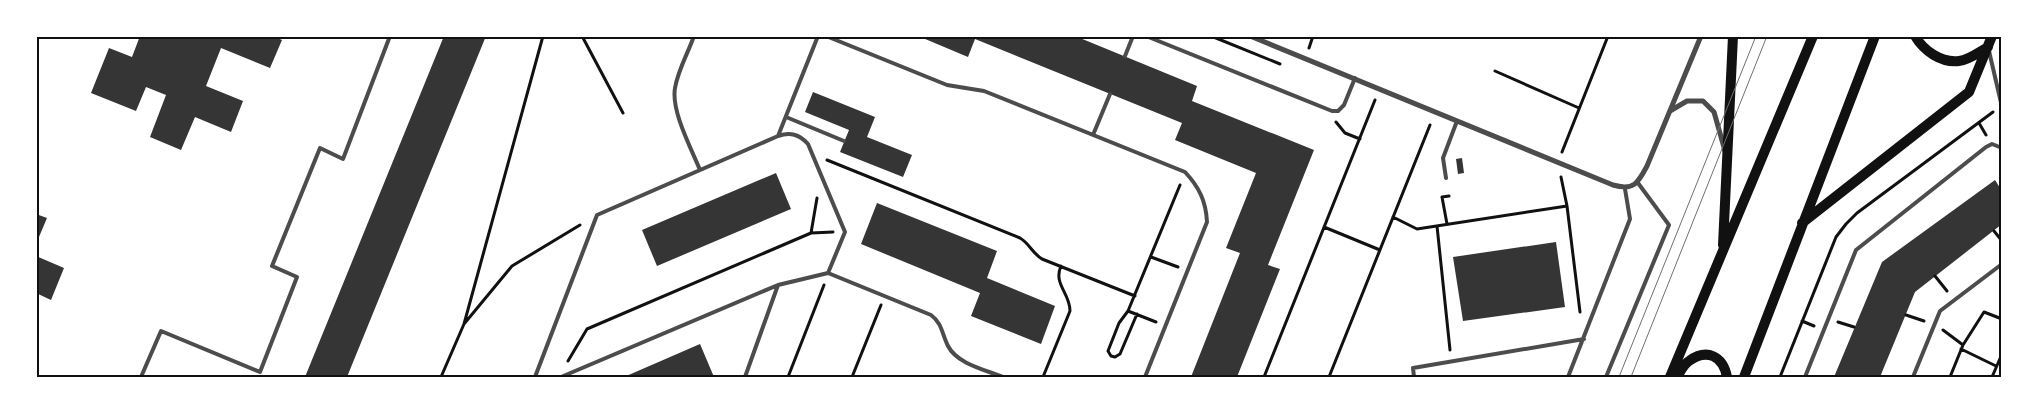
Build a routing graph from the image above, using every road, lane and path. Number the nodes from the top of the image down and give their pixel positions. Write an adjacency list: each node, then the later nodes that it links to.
1 (390, 36): 84 (lane)
2 (543, 36): 75 (path)
3 (582, 36): 27 (path)
4 (694, 36): 41 (lane)
5 (818, 36): 28 (lane)
6 (826, 36): 32 (lane)
7 (1133, 36): 18 (lane)
8 (1146, 36): 26 (lane)
9 (1250, 36): 20 (street)
10 (1608, 36): 24 (path)
11 (1701, 36): 25 (street)
12 (1733, 36): 39 (main road)
13 (1812, 36): 60 (main road)
14 (1875, 36): 51 (main road)
15 (1915, 36): 17 (main road)
16 (1992, 36): 17 (main road)
17 (1988, 47): 23 (lane); 51 (main road)
18 (1125, 56)
19 (1495, 71): 24 (path)
20 (1355, 78): 26 (lane); 29 (street)
21 (1110, 94): 32 (lane)
22 (1376, 97): 34 (path)
23 (2002, 107)
24 (1579, 108): 40 (path)
25 (1670, 111): 39 (street); 45 (street)
26 (1332, 112): 34 (path)
27 (623, 114)
28 (786, 117): 33 (lane); 36 (lane)
29 (1456, 121): 40 (street); 44 (lane)
30 (1979, 123): 35 (path)
31 (1430, 125): 50 (path)
32 (1093, 135): 42 (lane)
33 (778, 136): 38 (lane); 41 (lane)
34 (1360, 139): 54 (path)
35 (1989, 139)
36 (844, 141)
37 (2002, 148): 103 (lane)
38 (812, 154): 43 (lane); 63 (path)
39 (1727, 159): 60 (main road)
40 (1558, 163): 46 (street); 48 (path)
41 (700, 170): 49 (lane)
42 (1185, 172): 61 (path); 64 (lane)
43 (821, 176): 56 (lane); 57 (path)
44 (1446, 178)
45 (1638, 182): 46 (street); 98 (lane)
46 (1625, 188): 78 (lane)
47 (1450, 196): 52 (path)
48 (1566, 206): 52 (path); 78 (path)
49 (597, 215): 75 (path); 86 (lane)
50 (1393, 217): 53 (path); 59 (path)
51 (1802, 223): 102 (main road)
52 (1446, 224): 53 (path)
53 (1437, 226): 81 (path)
54 (1324, 227): 59 (path); 94 (path)
55 (1994, 231): 58 (path)
56 (845, 232): 57 (path); 65 (lane)
57 (811, 233): 83 (path)
58 (2002, 241)
59 (1380, 250): 95 (path)
60 (1722, 253): 99 (main road)
61 (1151, 256): 64 (path); 69 (path)
62 (2002, 264): 70 (lane)
63 (1061, 266): 69 (path); 92 (path)
64 (1188, 271): 77 (lane)
65 (828, 273): 67 (lane); 68 (lane); 89 (path)
66 (1935, 276): 70 (path)
67 (778, 285): 87 (lane); 88 (lane)
68 (885, 296): 90 (path); 91 (lane)
69 (1135, 296): 71 (path)
70 (1954, 300): 76 (lane)
71 (1128, 311): 72 (path); 72 (path)
72 (1137, 314): 77 (path)
73 (1906, 315): 76 (path)
74 (2002, 319): 79 (path)
75 (464, 324): 85 (path)
76 (1934, 325): 79 (path); 104 (lane)
77 (1166, 326): 93 (lane)
78 (1584, 339): 81 (lane); 97 (lane)
79 (1962, 347): 82 (path); 105 (path)
80 (2002, 354): 82 (path)
81 (1452, 361): 96 (lane)
82 (1996, 366): 106 (path)
83 (563, 369)
84 (141, 377)
85 (441, 377)
86 (535, 377)
87 (561, 377)
88 (744, 377)
89 (788, 377)
90 (852, 377)
91 (1003, 377)
92 (1044, 377)
93 (1145, 377)
94 (1264, 377)
95 (1329, 377)
96 (1414, 377)
97 (1568, 377)
98 (1606, 377)
99 (1670, 377)
100 (1676, 377): 101 (main road)
101 (1728, 377)
102 (1744, 377)
103 (1805, 377)
104 (1913, 377)
105 (1950, 377)
106 (1992, 377)

